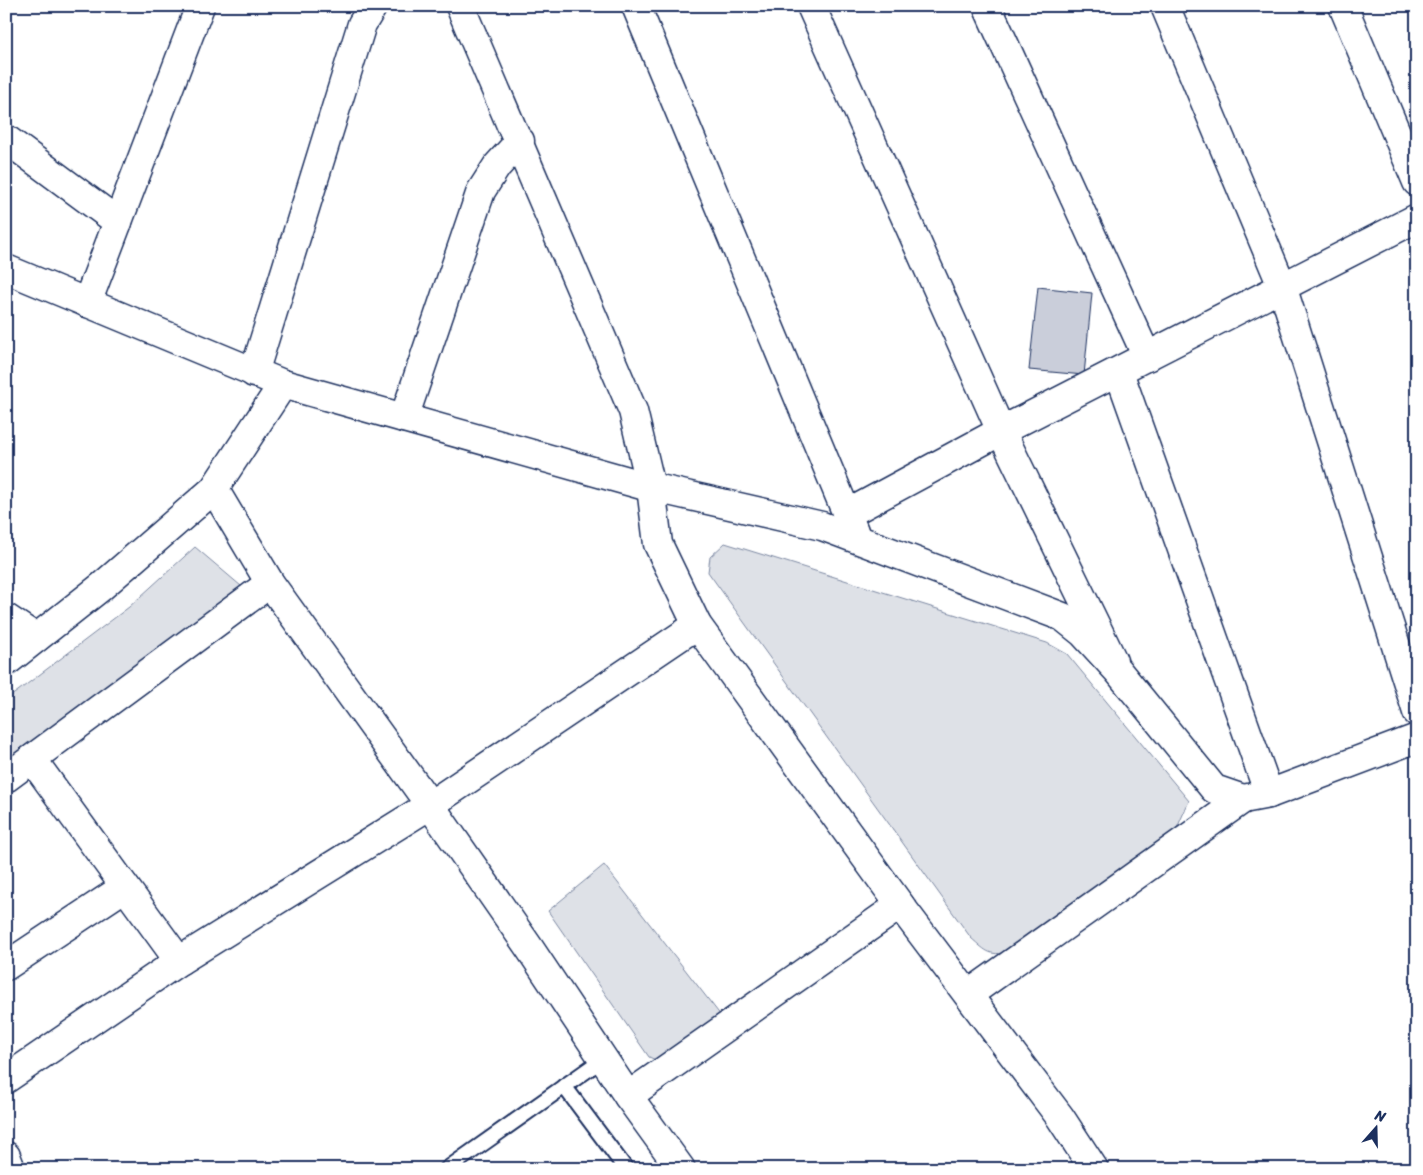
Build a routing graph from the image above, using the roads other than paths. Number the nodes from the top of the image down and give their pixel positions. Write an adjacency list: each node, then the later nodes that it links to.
1 (200, 6): 13 (street)
2 (373, 6): 18 (street)
3 (460, 6): 10 (street)
4 (636, 6): 25 (street)
5 (811, 6): 22 (street)
6 (987, 6): 17 (street)
7 (1165, 6): 15 (street)
8 (1343, 6): 11 (street)
9 (6, 139): 13 (street)
10 (520, 141): 21 (street); 23 (street)
11 (1417, 182)
12 (1417, 218): 15 (street)
13 (118, 222): 16 (street)
14 (6, 269): 16 (street)
15 (1282, 286): 17 (street); 33 (street)
16 (87, 303): 18 (street)
17 (1147, 357): 19 (street)
18 (254, 372): 20 (street)
19 (1119, 372): 22 (street); 37 (street)
20 (283, 384): 21 (street); 24 (street)
21 (404, 418): 23 (street)
22 (1001, 431): 25 (street); 32 (street)
23 (651, 487): 26 (street); 29 (street)
24 (214, 489): 27 (street); 30 (street)
25 (847, 514): 26 (street)
26 (858, 540): 32 (street)
27 (270, 583): 35 (street); 38 (street)
28 (6, 618): 30 (street)
29 (697, 625): 38 (street); 40 (street)
30 (36, 638): 31 (street)
31 (6, 662)
32 (1118, 670): 37 (street)
33 (1417, 712)
34 (1417, 738): 37 (street)
35 (32, 759): 36 (street); 39 (street)
36 (6, 778)
37 (1256, 796): 43 (street)
38 (430, 806): 41 (street); 44 (street)
39 (125, 887): 41 (street); 42 (street)
40 (900, 905): 43 (street); 47 (street)
41 (179, 961): 45 (street)
42 (6, 966)
43 (969, 994): 53 (street)
44 (603, 1059): 46 (lane); 47 (street)
45 (6, 1079)
46 (564, 1086): 50 (lane); 51 (lane)
47 (628, 1096): 52 (street)
48 (6, 1156): 49 (street)
49 (12, 1169)
50 (447, 1169)
51 (626, 1169)
52 (681, 1169)
53 (1094, 1169)

